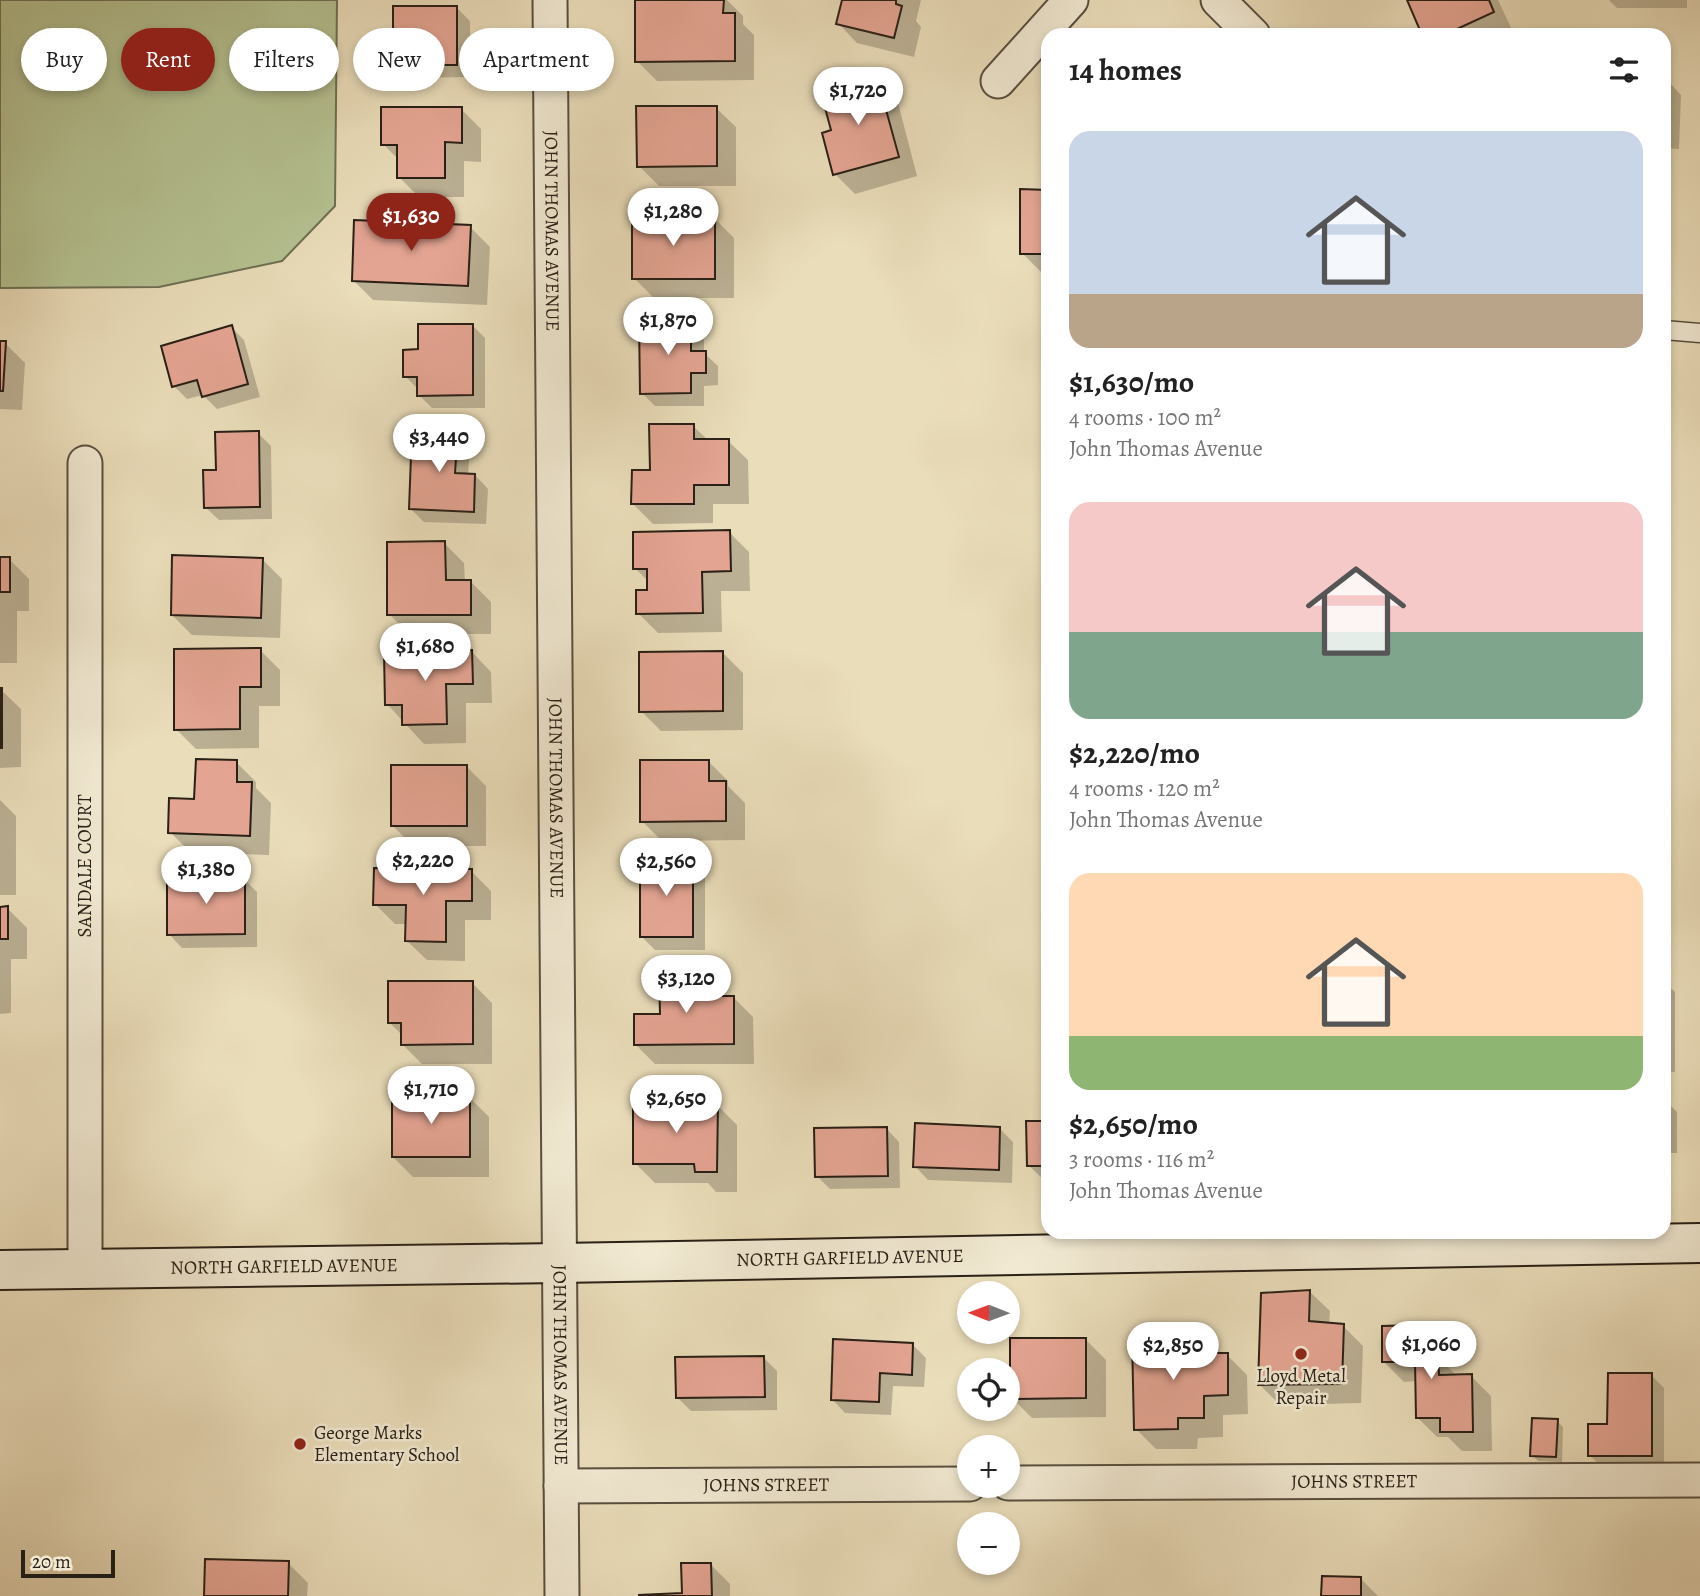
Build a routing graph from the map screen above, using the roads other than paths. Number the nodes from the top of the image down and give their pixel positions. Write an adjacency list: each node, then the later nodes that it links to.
1 (550, 0): 12 (street, JOHN THOMAS AVENUE)
2 (1071, 0): 4 (street)
3 (1218, 0): 5 (street)
4 (1045, 28)
5 (1246, 28)
6 (1041, 33): 7 (street)
7 (998, 80)
8 (1671, 330): 9 (lane)
9 (1700, 332)
10 (85, 463): 13 (street, SANDALE COURT)
11 (1700, 1243): 12 (street, NORTH GARFIELD AVENUE)
12 (559, 1263): 13 (street, NORTH GARFIELD AVENUE); 18 (street, JOHN THOMAS AVENUE)
13 (85, 1269): 14 (street, NORTH GARFIELD AVENUE)
14 (0, 1270)
15 (1700, 1480): 16 (street, JOHNS STREET)
16 (1020, 1483)
17 (957, 1484): 18 (street, JOHNS STREET)
18 (561, 1486): 19 (street, JOHN THOMAS AVENUE)
19 (562, 1596)

